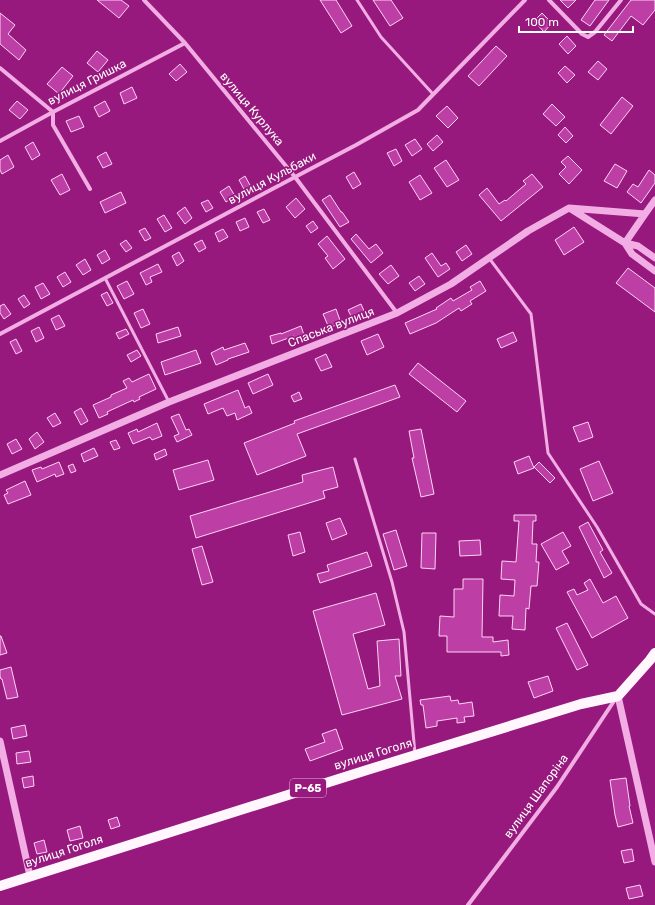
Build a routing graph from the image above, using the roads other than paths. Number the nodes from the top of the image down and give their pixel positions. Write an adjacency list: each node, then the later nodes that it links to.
1 (144, 0): 6 (street, вулиця Курлука)
2 (357, 0): 8 (lane)
3 (526, 0): 8 (street, вулиця Кульбаки)
4 (549, 0): 5 (street)
5 (621, 0)
6 (185, 43): 9 (street, вулиця Гришка); 11 (street, вулиця Курлука)
7 (0, 68): 9 (street)
8 (433, 94): 11 (street, вулиця Кульбаки)
9 (53, 112): 10 (street, вулиця Гришка); 12 (street)
10 (0, 141)
11 (295, 176): 20 (street, вулиця Кульбаки); 21 (street, вулиця Курлука)
12 (90, 189)
13 (655, 200): 15 (street)
14 (569, 208): 15 (street); 16 (street); 17 (street, Спаська вулиця)
15 (645, 214): 16 (street)
16 (625, 243): 18 (street); 19 (street)
17 (490, 258): 21 (street, Спаська вулиця); 26 (lane)
18 (655, 258)
19 (655, 272)
20 (105, 278): 22 (street, вулиця Кульбаки); 23 (lane)
21 (397, 313): 23 (street, Спаська вулиця)
22 (0, 334)
23 (169, 402): 25 (street, Спаська вулиця)
24 (355, 459): 31 (lane)
25 (0, 475)
26 (655, 614)
27 (655, 653): 28 (main road)
28 (618, 696): 31 (main road, вулиця Гоголя / Р-65); 32 (street); 35 (street, вулиця Шапоріна)
29 (0, 741): 30 (street)
30 (1, 754): 33 (street)
31 (416, 755): 33 (main road, вулиця Гоголя / Р-65)
32 (655, 862)
33 (30, 876): 34 (main road, вулиця Гоголя / Р-65)
34 (0, 886)
35 (468, 905)

